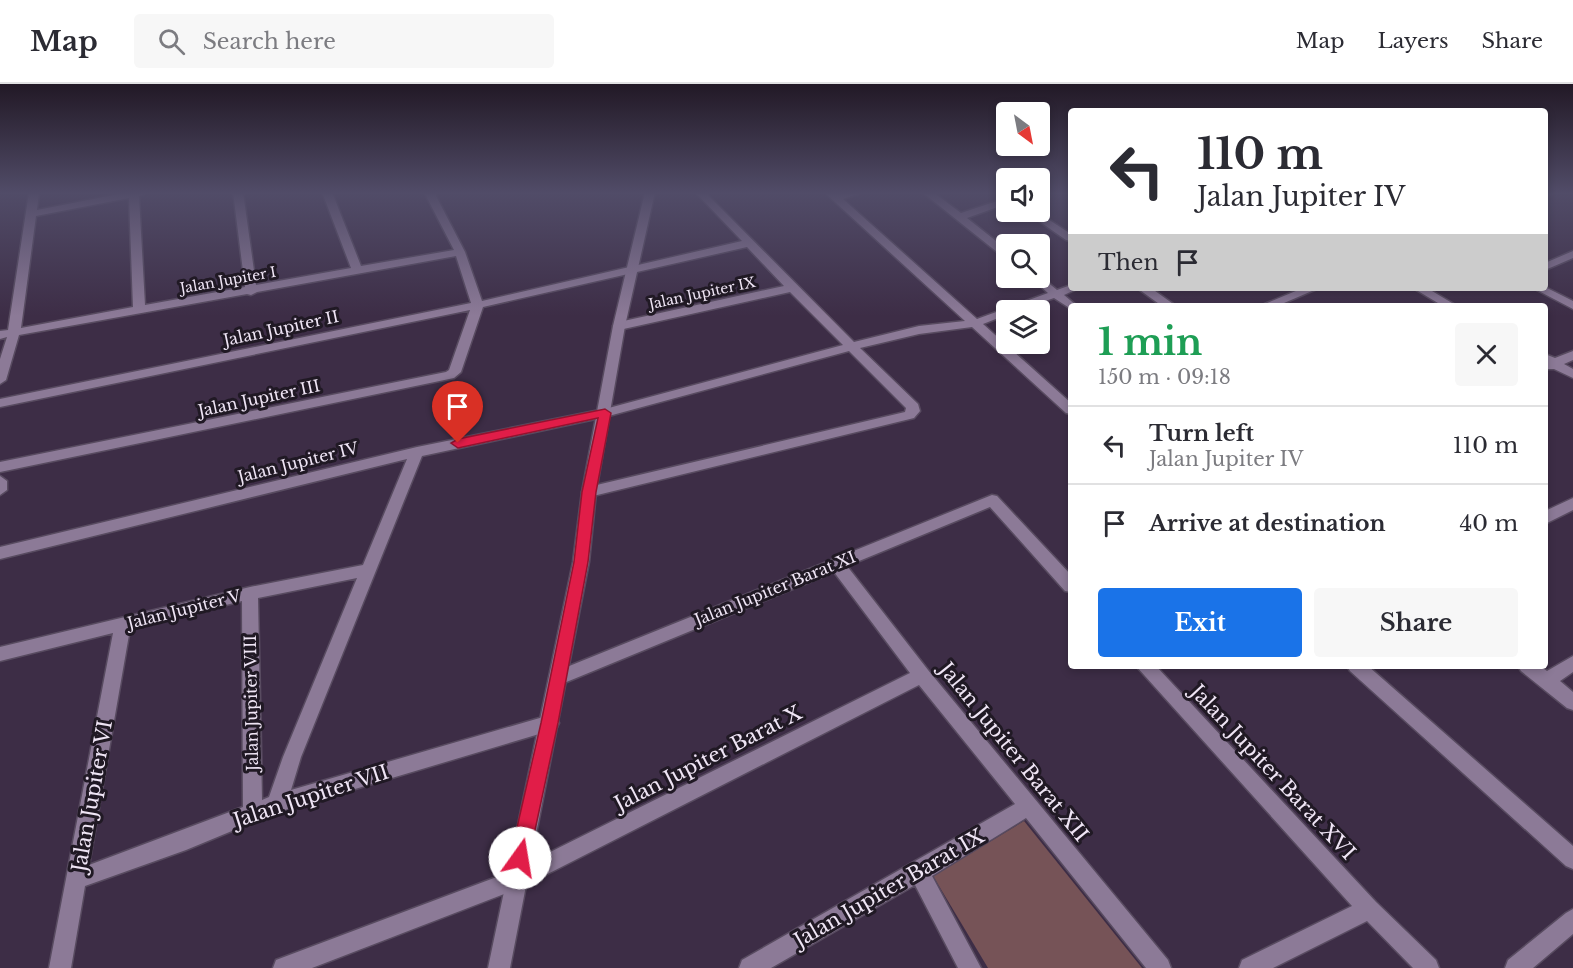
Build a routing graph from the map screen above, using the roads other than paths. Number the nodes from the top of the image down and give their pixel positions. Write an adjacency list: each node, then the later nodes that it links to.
1 (29, 233): 37 (street)
2 (139, 233): 33 (street)
3 (243, 233): 24 (street)
4 (343, 233): 16 (street)
5 (450, 233): 12 (street)
6 (640, 233): 15 (street)
7 (740, 233): 10 (street)
8 (875, 233): 35 (street)
9 (980, 233): 11 (street)
10 (749, 243): 15 (street, Jalan Jupiter II); 17 (street)
11 (996, 246)
12 (460, 252): 16 (street, Jalan Jupiter I); 31 (street)
13 (1573, 254): 14 (street)
14 (1548, 266)
15 (631, 269): 31 (street, Jalan Jupiter II); 36 (street)
16 (357, 270): 24 (street, Jalan Jupiter I)
17 (792, 288): 36 (street, Jalan Jupiter IX); 39 (street)
18 (1049, 288): 25 (street)
19 (1068, 290): 25 (street, Jalan Jupiter IV)
20 (1148, 291): 28 (street)
21 (1305, 291): 29 (street)
22 (1424, 291): 30 (street)
23 (1545, 291): 32 (street)
24 (251, 292): 33 (street, Jalan Jupiter I)
25 (1057, 294): 26 (street, Jalan Jupiter IV); 27 (street)
26 (1040, 300)
27 (1068, 303)
28 (1166, 303)
29 (1274, 303)
30 (1446, 303)
31 (478, 305): 44 (street, Jalan Jupiter II); 48 (street, Jalan Jupiter III)
32 (1573, 306)
33 (139, 311): 37 (street, Jalan Jupiter I)
34 (996, 314): 35 (street, Jalan Jupiter IV)
35 (972, 319): 39 (street, Jalan Jupiter IV); 45 (street)
36 (619, 326): 46 (street)
37 (14, 333): 38 (street, Jalan Jupiter I); 43 (street)
38 (0, 335)
39 (852, 346): 46 (street, Jalan Jupiter IV); 51 (street)
40 (1573, 355): 41 (street)
41 (1548, 363): 42 (street)
42 (1573, 374)
43 (0, 380)
44 (0, 402)
45 (1068, 407)
46 (605, 413): 47 (street, Jalan Jupiter IV); 51 (street)
47 (417, 452): 54 (street, Jalan Jupiter IV); 56 (street)
48 (0, 467)
49 (0, 481): 50 (street)
50 (0, 490)
51 (589, 492): 66 (street)
52 (1573, 503): 53 (street)
53 (1548, 516)
54 (0, 553)
55 (836, 563): 57 (street, Jalan Jupiter Barat XI); 65 (street, Jalan Jupiter Barat XII); 66 (street, Jalan Jupiter Barat XI)
56 (369, 570): 58 (street, Jalan Jupiter V); 70 (street)
57 (1068, 583)
58 (250, 593): 59 (street, Jalan Jupiter V); 72 (street, Jalan Jupiter VIII)
59 (123, 624): 60 (street, Jalan Jupiter V); 75 (street, Jalan Jupiter VI)
60 (0, 654)
61 (1573, 663): 67 (street)
62 (1148, 669): 77 (street, Jalan Jupiter Barat XVI)
63 (1359, 669): 73 (street)
64 (1531, 669): 67 (street)
65 (922, 675): 71 (street, Jalan Jupiter Barat XII); 76 (street, Jalan Jupiter Barat X)
66 (558, 678): 69 (street)
67 (1546, 681): 68 (street)
68 (1573, 702)
69 (550, 723): 70 (street, Jalan Jupiter VII); 76 (street)
70 (277, 803): 72 (street, Jalan Jupiter VII)
71 (1029, 806): 74 (street, Jalan Jupiter Barat IX); 84 (street, Jalan Jupiter Barat XII)
72 (253, 813): 75 (street, Jalan Jupiter VII)
73 (1573, 859)
74 (919, 872): 82 (street, Jalan Jupiter Barat IX); 83 (street)
75 (77, 879): 79 (street, Jalan Jupiter VI)
76 (515, 880): 80 (street, Jalan Jupiter Barat X); 81 (street)
77 (1369, 909): 85 (street); 86 (street, Jalan Jupiter Barat XVI)
78 (1573, 920): 87 (street)
79 (60, 968)
80 (284, 968)
81 (499, 968)
82 (750, 968)
83 (970, 968)
84 (1160, 968)
85 (1250, 968)
86 (1428, 968)
87 (1516, 968)

